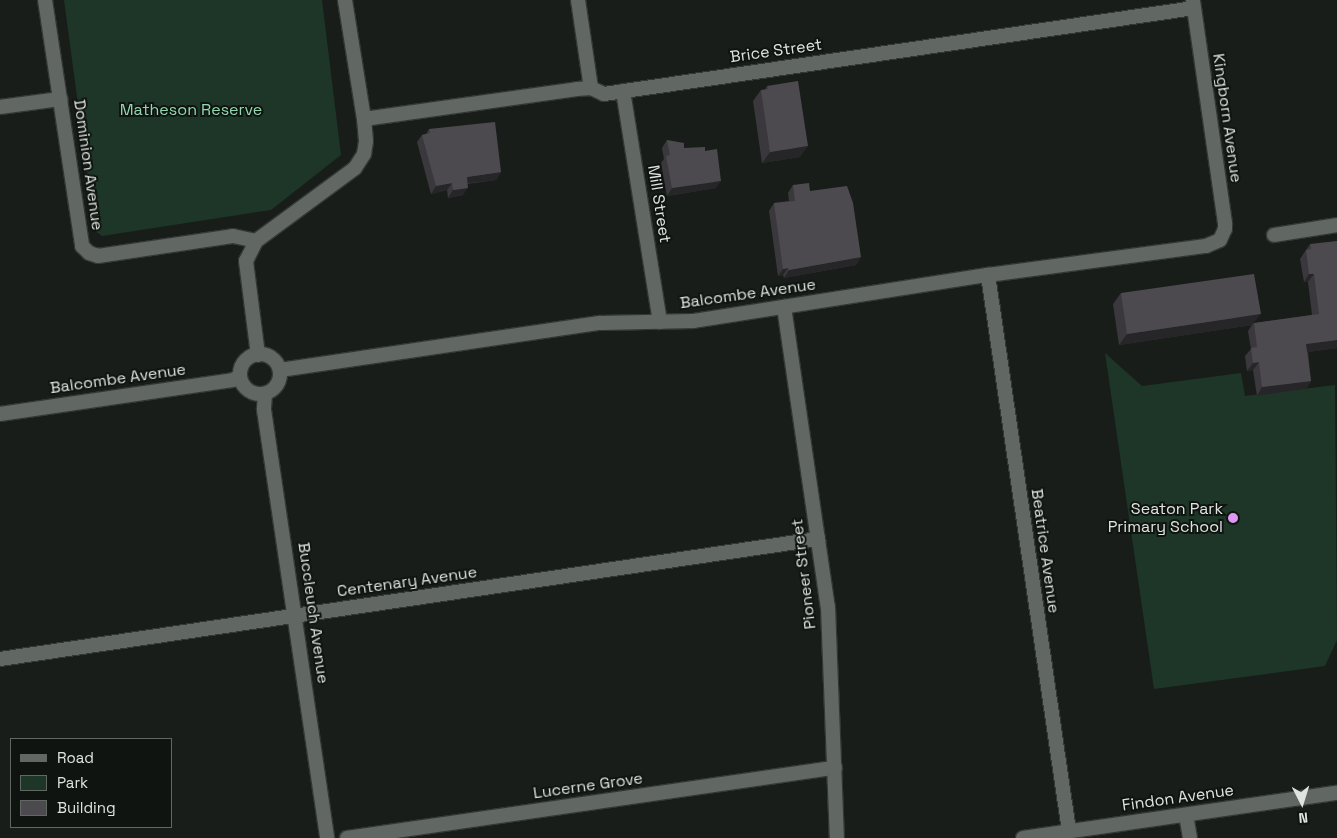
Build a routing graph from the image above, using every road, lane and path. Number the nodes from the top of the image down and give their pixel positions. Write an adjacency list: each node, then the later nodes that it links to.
1 (45, 0): 7 (street, Dominion Avenue)
2 (345, 0): 9 (street)
3 (578, 0): 5 (street)
4 (1194, 4): 6 (street, Brice Street); 12 (street, Kingborn Avenue)
5 (591, 88): 6 (street, Brice Street); 9 (street, Brice Street)
6 (623, 91): 16 (street, Mill Street)
7 (60, 99): 8 (street); 13 (street, Dominion Avenue)
8 (0, 108)
9 (364, 119): 13 (street)
10 (1337, 225): 11 (street)
11 (1274, 235)
12 (1220, 240): 14 (street, Balcombe Avenue)
13 (256, 241): 17 (street)
14 (988, 275): 15 (street, Balcombe Avenue); 28 (street, Beatrice Avenue)
15 (784, 307): 16 (street, Balcombe Avenue); 22 (street, Pioneer Street)
16 (660, 322): 18 (street, Balcombe Avenue)
17 (258, 355): 18 (street); 19 (street)
18 (280, 370): 20 (street)
19 (240, 376): 20 (street); 21 (street, Balcombe Avenue)
20 (265, 394): 23 (street, Buccleuch Avenue)
21 (0, 414)
22 (818, 539): 23 (street, Centenary Avenue); 25 (street, Pioneer Street)
23 (296, 615): 24 (street, Centenary Avenue); 29 (street, Buccleuch Avenue)
24 (0, 660)
25 (835, 768): 30 (street, Lucerne Grove); 31 (street, Pioneer Street)
26 (1337, 793): 27 (street, Findon Avenue)
27 (1186, 814): 28 (street, Findon Avenue); 33 (street)
28 (1069, 831): 32 (street, Findon Avenue)
29 (327, 838)
30 (346, 838)
31 (837, 838)
32 (1023, 838)
33 (1190, 838)

